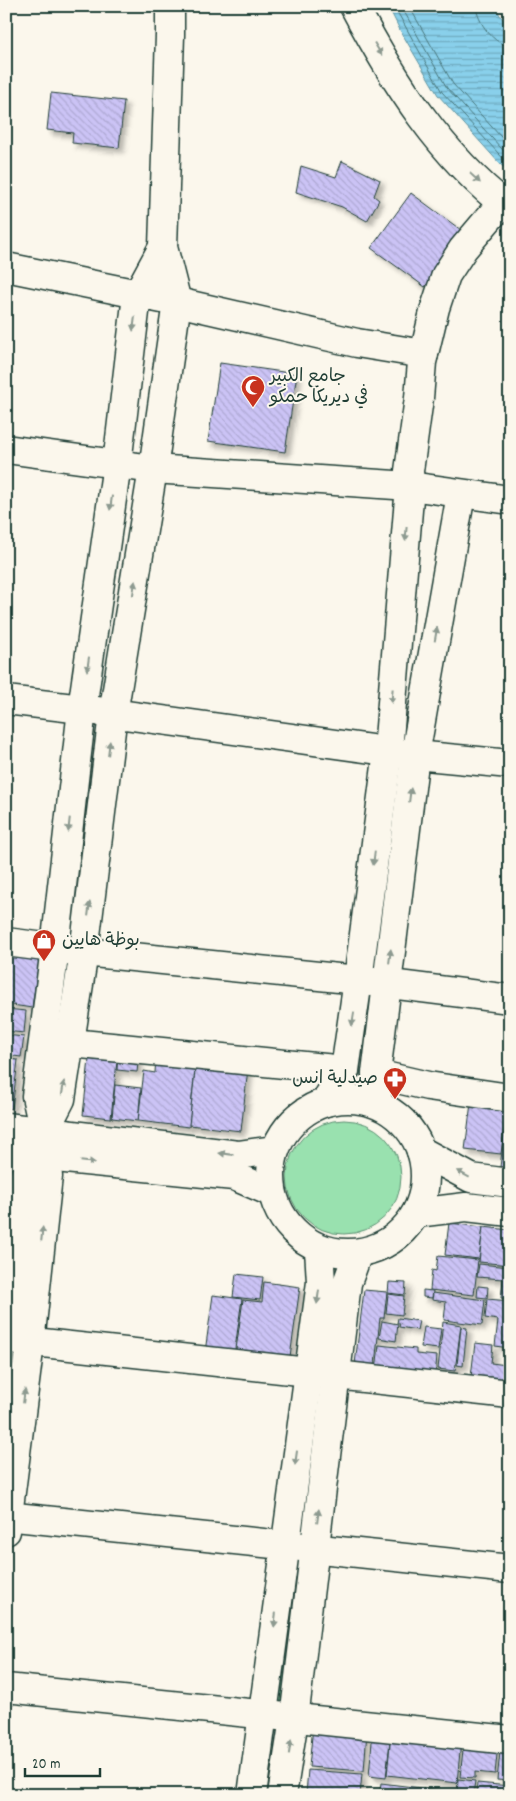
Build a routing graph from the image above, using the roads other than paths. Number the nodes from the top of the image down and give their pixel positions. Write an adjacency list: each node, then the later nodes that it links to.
1 (170, 6): 4 (street)
2 (354, 6): 3 (street, one-way to 3)
3 (506, 206): 8 (street)
4 (163, 247): 6 (street); 7 (street)
5 (6, 267): 6 (street)
6 (137, 295): 7 (street); 10 (street, one-way to 10)
7 (177, 302): 8 (street); 11 (street)
8 (424, 354): 12 (street)
9 (6, 449): 10 (street)
10 (117, 464): 11 (street); 16 (street, one-way to 16)
11 (153, 469): 12 (street); 17 (street, one-way to 11)
12 (410, 486): 13 (street); 18 (street, one-way to 18)
13 (461, 494): 14 (street); 19 (street, one-way to 13)
14 (510, 500)
15 (6, 700): 16 (street)
16 (82, 708): 17 (street); 22 (street, one-way to 22)
17 (113, 714): 18 (street); 23 (street, one-way to 17)
18 (388, 751): 19 (street); 24 (street, one-way to 24)
19 (415, 755): 20 (street); 25 (street, one-way to 19)
20 (510, 764)
21 (6, 942): 22 (street)
22 (55, 948): 23 (street); 34 (street)
23 (84, 952): 24 (street); 27 (street)
24 (358, 980): 25 (street); 28 (street, one-way to 28)
25 (386, 985): 26 (street); 29 (street)
26 (510, 999)
27 (70, 1043): 28 (street); 34 (street, one-way to 27)
28 (345, 1070): 31 (street)
29 (376, 1074): 30 (street); 32 (street)
30 (510, 1098)
31 (325, 1102): 32 (street); 35 (street)
32 (378, 1104): 36 (street)
33 (6, 1127): 34 (street)
34 (42, 1144): 35 (street, one-way to 34); 37 (street); 39 (street, one-way to 39); 44 (street)
35 (274, 1150): 39 (street)
36 (422, 1151): 38 (street, one-way to 36); 41 (street)
37 (6, 1152)
38 (510, 1182)
39 (271, 1192): 42 (street)
40 (510, 1212): 41 (street)
41 (416, 1213): 43 (street)
42 (319, 1249): 43 (street); 45 (street, one-way to 45)
43 (358, 1254): 46 (street)
44 (14, 1340): 45 (street); 48 (street, one-way to 44)
45 (308, 1371): 46 (street); 49 (street, one-way to 49)
46 (336, 1374): 47 (street); 50 (street, one-way to 46)
47 (510, 1394)
48 (7, 1521): 49 (street)
49 (284, 1544): 50 (street); 53 (street, one-way to 53)
50 (314, 1548): 51 (street); 54 (street)
51 (510, 1569)
52 (6, 1688): 53 (street)
53 (263, 1716): 54 (street); 56 (street)
54 (294, 1719): 55 (street); 57 (street, one-way to 54)
55 (510, 1740)
56 (252, 1795)
57 (282, 1795)

